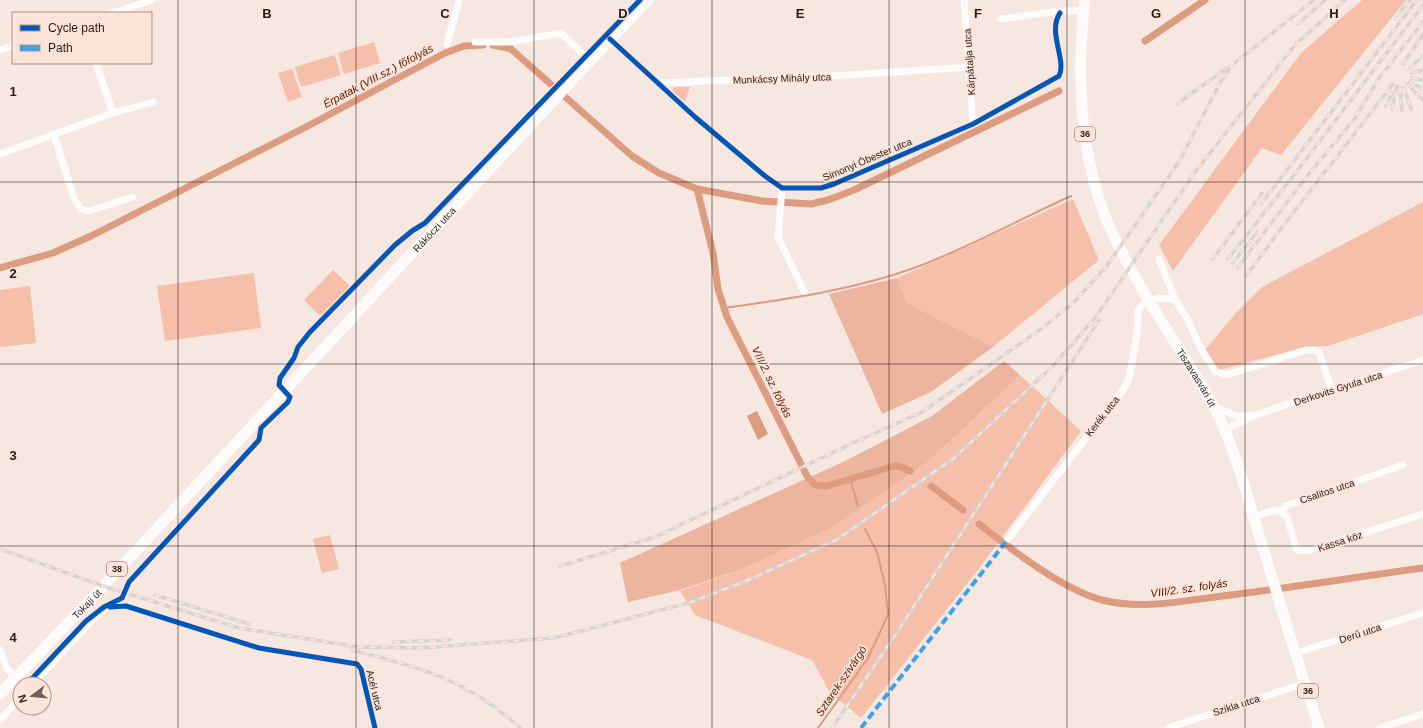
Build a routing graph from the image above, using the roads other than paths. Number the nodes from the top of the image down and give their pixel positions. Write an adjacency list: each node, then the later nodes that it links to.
1 (152, 0): 5 (street)
2 (461, 0): 12 (street)
3 (648, 0): 10 (main road, Rákóczi utca / 38)
4 (964, 0): 17 (street, Kárpátalja utca)
5 (138, 2): 7 (street)
6 (1084, 6): 8 (street); 32 (main road, Tiszavasvári út / 36)
7 (114, 12)
8 (1060, 12): 9 (street); 21 (street, Simonyi Óbester utca)
9 (1001, 19)
10 (610, 39): 15 (main road, Rákóczi utca / 38); 18 (street)
11 (475, 42): 15 (street)
12 (447, 44)
13 (12, 46): 14 (street)
14 (0, 50)
15 (590, 61): 35 (main road, Rákóczi utca / 38)
16 (96, 64): 20 (street)
17 (970, 67): 18 (street, Munkácsy Mihály utca); 21 (street, Kárpátalja utca)
18 (658, 83): 24 (street)
19 (152, 102): 20 (street)
20 (113, 113): 22 (street)
21 (973, 124): 24 (street, Simonyi Óbester utca)
22 (54, 135): 23 (street); 25 (street)
23 (0, 154)
24 (782, 188): 27 (street)
25 (133, 197)
26 (1159, 259): 28 (street)
27 (804, 291)
28 (1175, 299): 31 (street); 40 (street, Kerék utca)
29 (1422, 361): 30 (street); 31 (street, Derkovits Gyula utca)
30 (1423, 369)
31 (1332, 390): 33 (street, Derkovits Gyula utca)
32 (1214, 406): 33 (street, Derkovits Gyula utca); 34 (main road, Tiszavasvári út / 36)
33 (1253, 416): 34 (street, Derkovits Gyula utca)
34 (1224, 430): 39 (main road, Tiszavasvári út / 36)
35 (220, 459): 45 (main road, Tokaji út / 38)
36 (1402, 465): 37 (street, Csalitos utca)
37 (1281, 512): 38 (street, Kassa köz); 39 (street, Csalitos utca)
38 (1423, 514)
39 (1253, 516): 43 (main road, Tiszavasvári út / 36)
40 (1008, 539)
41 (1423, 613): 43 (street, Derű utca)
42 (0, 650): 44 (street)
43 (1296, 653): 47 (main road, Tiszavasvári út / 36)
44 (13, 676)
45 (23, 676)
46 (40, 676): 53 (street, Acél utca)
47 (1305, 683): 54 (street, Szikla utca); 55 (main road, Tiszavasvári út / 36)
48 (12, 685): 49 (main road, Tokaji út / 38)
49 (0, 694)
50 (12, 707): 52 (street)
51 (1423, 714): 56 (street)
52 (0, 720)
53 (375, 728)
54 (1168, 728)
55 (1319, 728)
56 (1380, 728)

